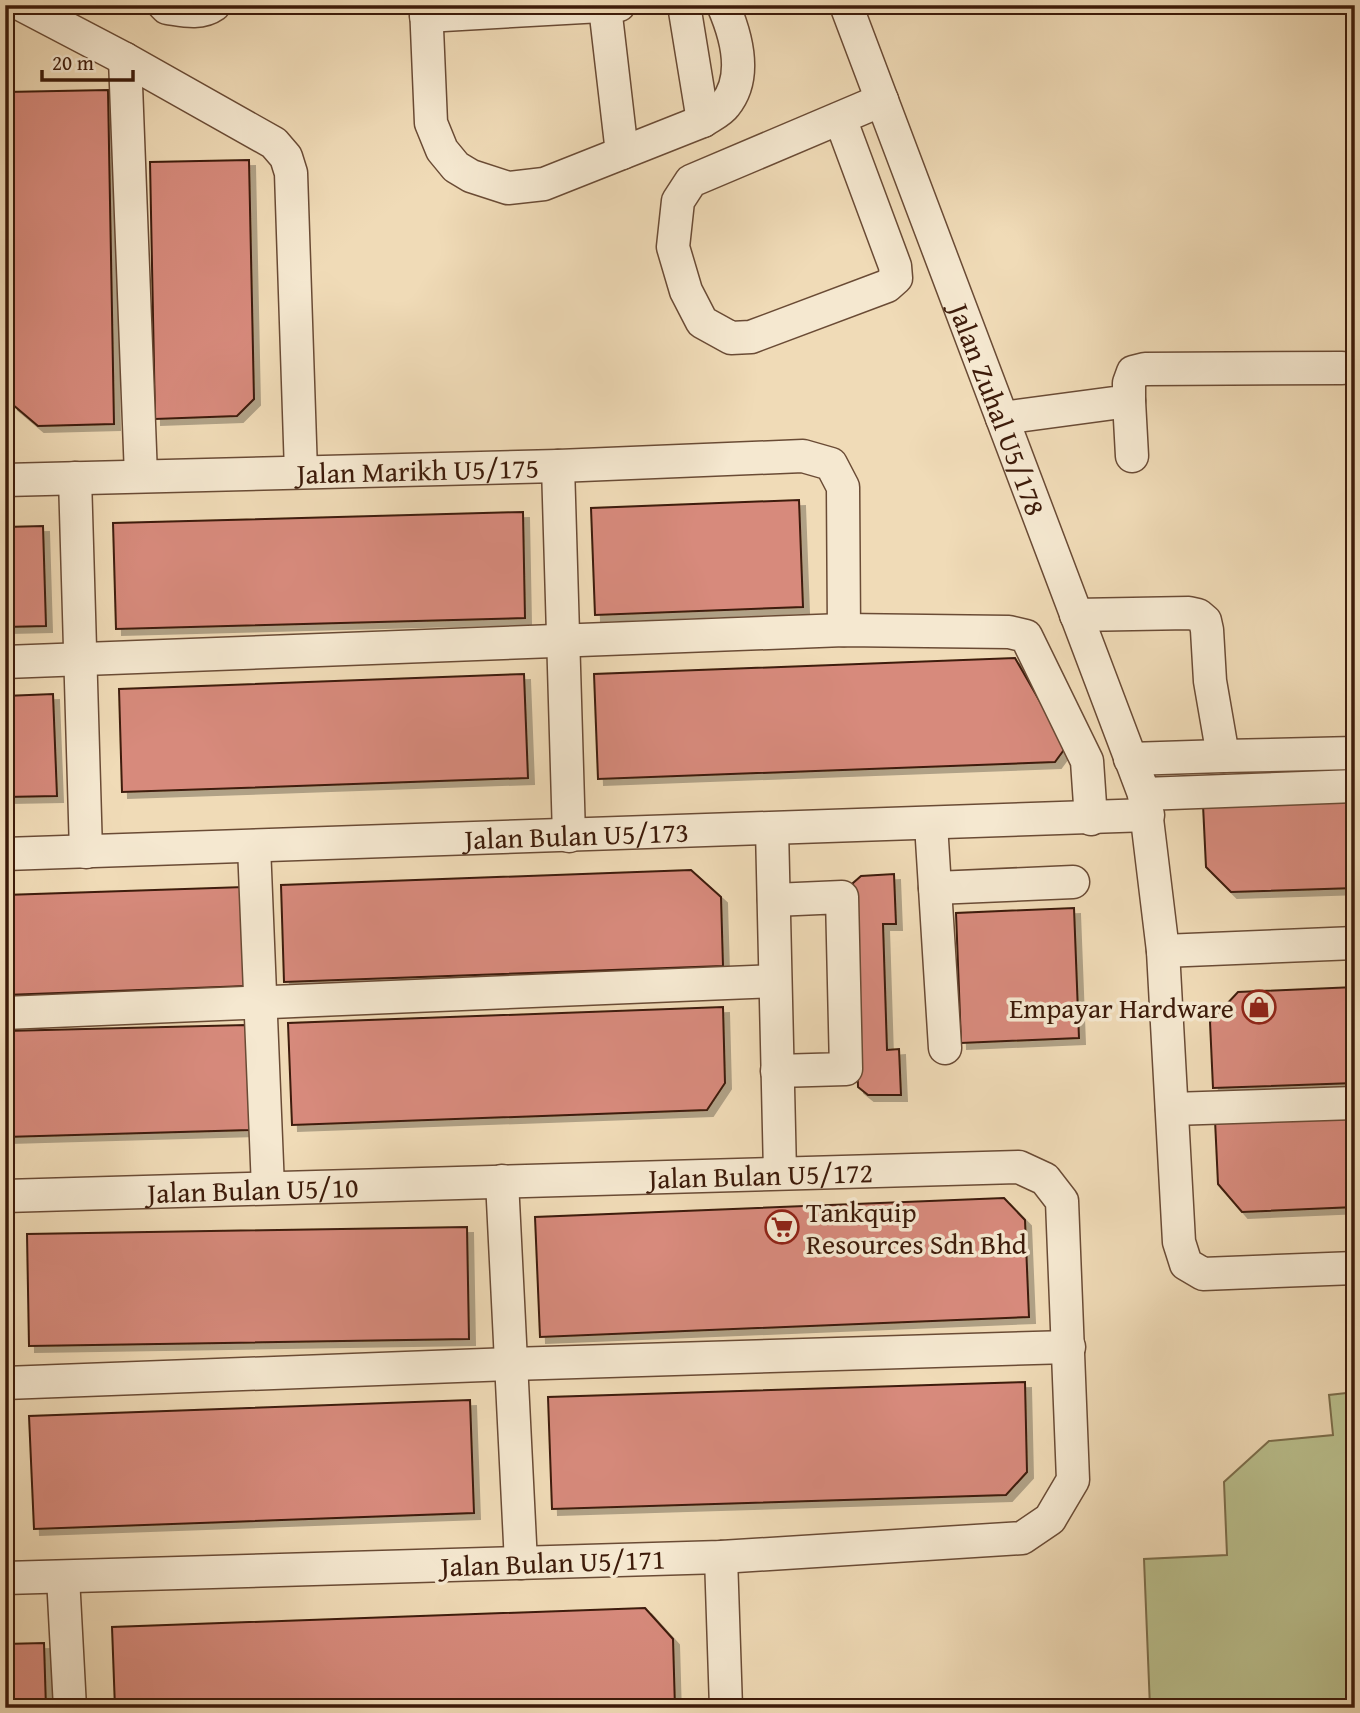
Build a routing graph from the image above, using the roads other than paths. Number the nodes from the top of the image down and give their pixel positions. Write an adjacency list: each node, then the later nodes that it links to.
1 (22, 5): 9 (street)
2 (164, 5): 3 (street)
3 (214, 5)
4 (684, 5): 12 (street)
5 (723, 5): 12 (street)
6 (846, 5): 10 (street, Jalan Zuhal U5/178)
7 (612, 6): 8 (street); 13 (street)
8 (426, 10): 13 (street)
9 (125, 59): 19 (street); 20 (street)
10 (882, 100): 11 (street); 16 (street, Jalan Zuhal U5/178)
11 (840, 118): 11 (street)
12 (703, 121): 13 (street)
13 (622, 153)
14 (1342, 368): 15 (street)
15 (1129, 401): 16 (street); 17 (street)
16 (1002, 418): 23 (street, Jalan Zuhal U5/178)
17 (1132, 456)
18 (558, 466): 19 (street, Jalan Marikh U5/175); 24 (street, Jalan Marikh U5/175); 25 (street)
19 (301, 472): 20 (street, Jalan Marikh U5/175)
20 (141, 476): 21 (street, Jalan Marikh U5/175)
21 (75, 478): 22 (street, Jalan Marikh U5/175); 26 (street)
22 (5, 480)
23 (1076, 615): 29 (street); 30 (street, Jalan Zuhal U5/178)
24 (844, 630): 25 (street); 33 (street)
25 (563, 641): 26 (street); 36 (street)
26 (80, 659): 27 (street); 38 (street)
27 (5, 662)
28 (1355, 752): 29 (street)
29 (1223, 756): 30 (street)
30 (1130, 759): 32 (street, Jalan Zuhal U5/178)
31 (1355, 786): 32 (street, Jalan Bulan U5/173)
32 (1146, 805): 33 (street, Jalan Bulan U5/173); 44 (street, Jalan Zuhal U5/178)
33 (1091, 819): 34 (street, Jalan Bulan U5/173)
34 (931, 824): 35 (street, Jalan Bulan U5/173); 41 (street)
35 (772, 829): 36 (street, Jalan Bulan U5/173); 42 (street)
36 (569, 836): 37 (street, Jalan Bulan U5/173)
37 (254, 846): 38 (street, Jalan Bulan U5/173); 46 (street)
38 (86, 852): 39 (street, Jalan Bulan U5/173)
39 (5, 854)
40 (1073, 882): 41 (street)
41 (935, 888): 48 (street)
42 (774, 900): 45 (street); 49 (street)
43 (1355, 943): 44 (street)
44 (1163, 951): 51 (street, Jalan Zuhal U5/178)
45 (775, 981): 46 (street); 49 (street)
46 (260, 1002): 47 (street); 54 (street)
47 (5, 1013)
48 (945, 1048)
49 (778, 1071): 52 (street)
50 (1355, 1103): 51 (street)
51 (1172, 1109): 56 (street, Jalan Zuhal U5/178)
52 (780, 1172): 53 (street, Jalan Bulan U5/172); 57 (street, Jalan Bulan U5/172)
53 (502, 1181): 54 (street, Jalan Bulan U5/10); 58 (street)
54 (268, 1188): 55 (street, Jalan Bulan U5/10)
55 (5, 1196)
56 (1355, 1268)
57 (1069, 1347): 58 (street); 60 (street, Jalan Bulan U5/171)
58 (511, 1364): 59 (street); 61 (street)
59 (5, 1383)
60 (721, 1557): 61 (street, Jalan Bulan U5/171); 65 (street)
61 (521, 1563): 62 (street, Jalan Bulan U5/171)
62 (63, 1577): 63 (street, Jalan Bulan U5/171); 64 (street)
63 (5, 1578)
64 (70, 1708)
65 (726, 1708)

